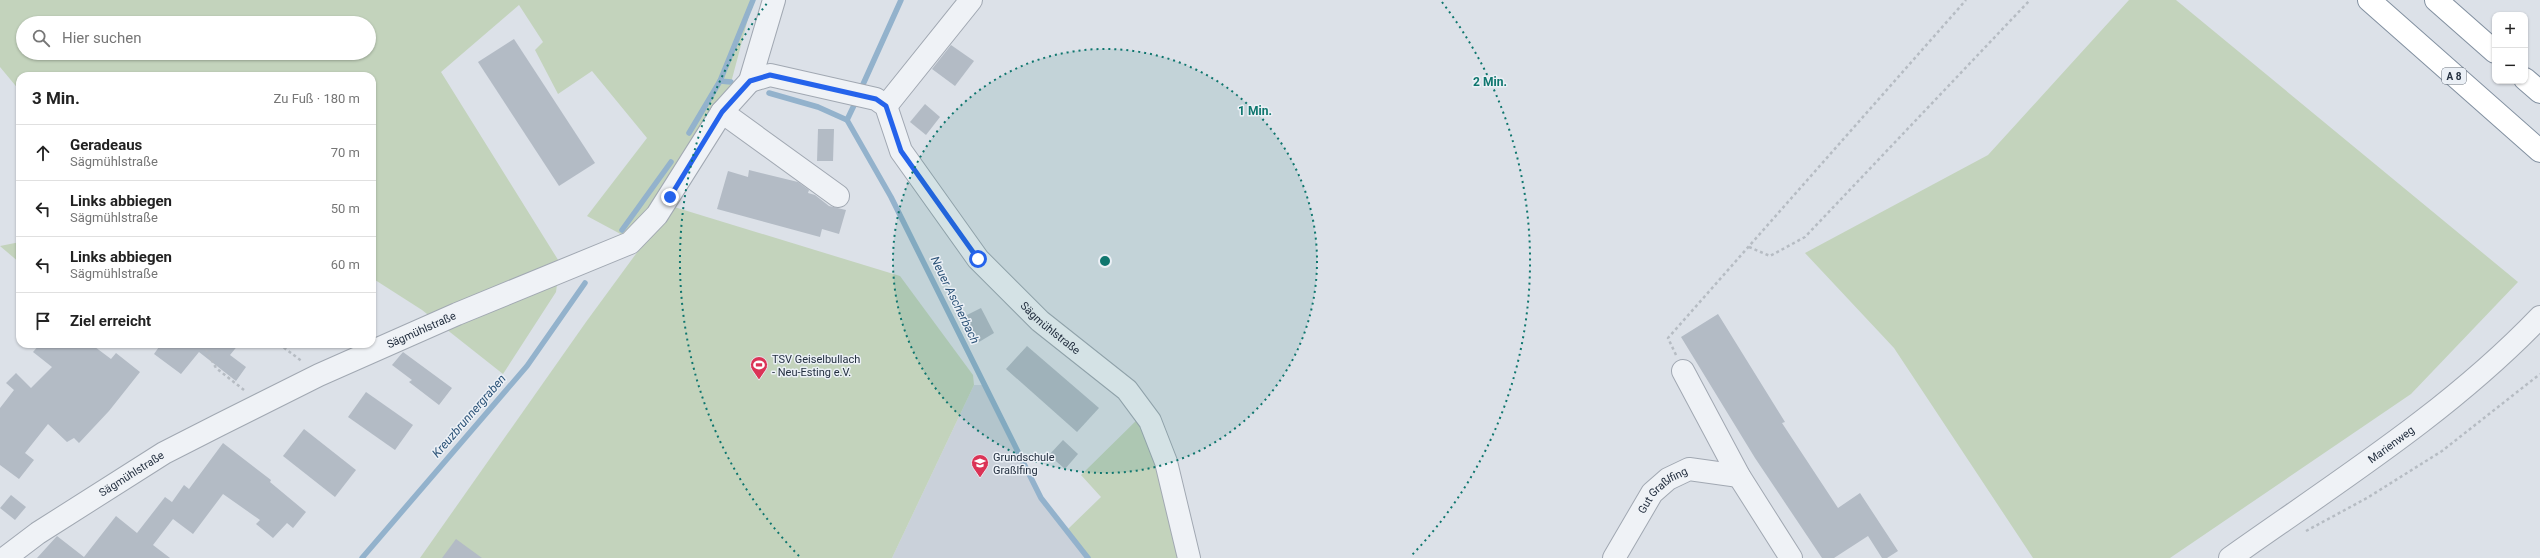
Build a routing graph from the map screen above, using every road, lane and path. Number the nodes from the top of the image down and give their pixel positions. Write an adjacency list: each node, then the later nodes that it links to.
1 (774, 0): 8 (street, Sägmühlstraße)
2 (971, 0): 11 (street)
3 (1966, 0): 15 (path)
4 (2030, 0): 15 (path)
5 (2369, 0): 13 (highway, A 8)
6 (2436, 0): 7 (highway)
7 (2492, 49)
8 (750, 81): 11 (street); 12 (street, Sägmühlstraße)
9 (2528, 82): 10 (highway)
10 (2540, 92)
11 (881, 103): 26 (street, Sägmühlstraße)
12 (722, 112): 14 (street); 21 (street, Sägmühlstraße)
13 (2540, 151)
14 (838, 196)
15 (1749, 247): 19 (path)
16 (2540, 317): 29 (street, Marienweg)
17 (205, 348): 22 (path)
18 (284, 348): 21 (path)
19 (1683, 372): 23 (street)
20 (2540, 374): 24 (path)
21 (319, 375): 22 (street, Sägmühlstraße)
22 (261, 404): 25 (street, Sägmühlstraße)
23 (1739, 476): 27 (street, Gut Graßlfing); 28 (street)
24 (2304, 532)
25 (5, 558)
26 (1189, 558)
27 (1614, 558)
28 (1791, 558)
29 (2230, 558)

